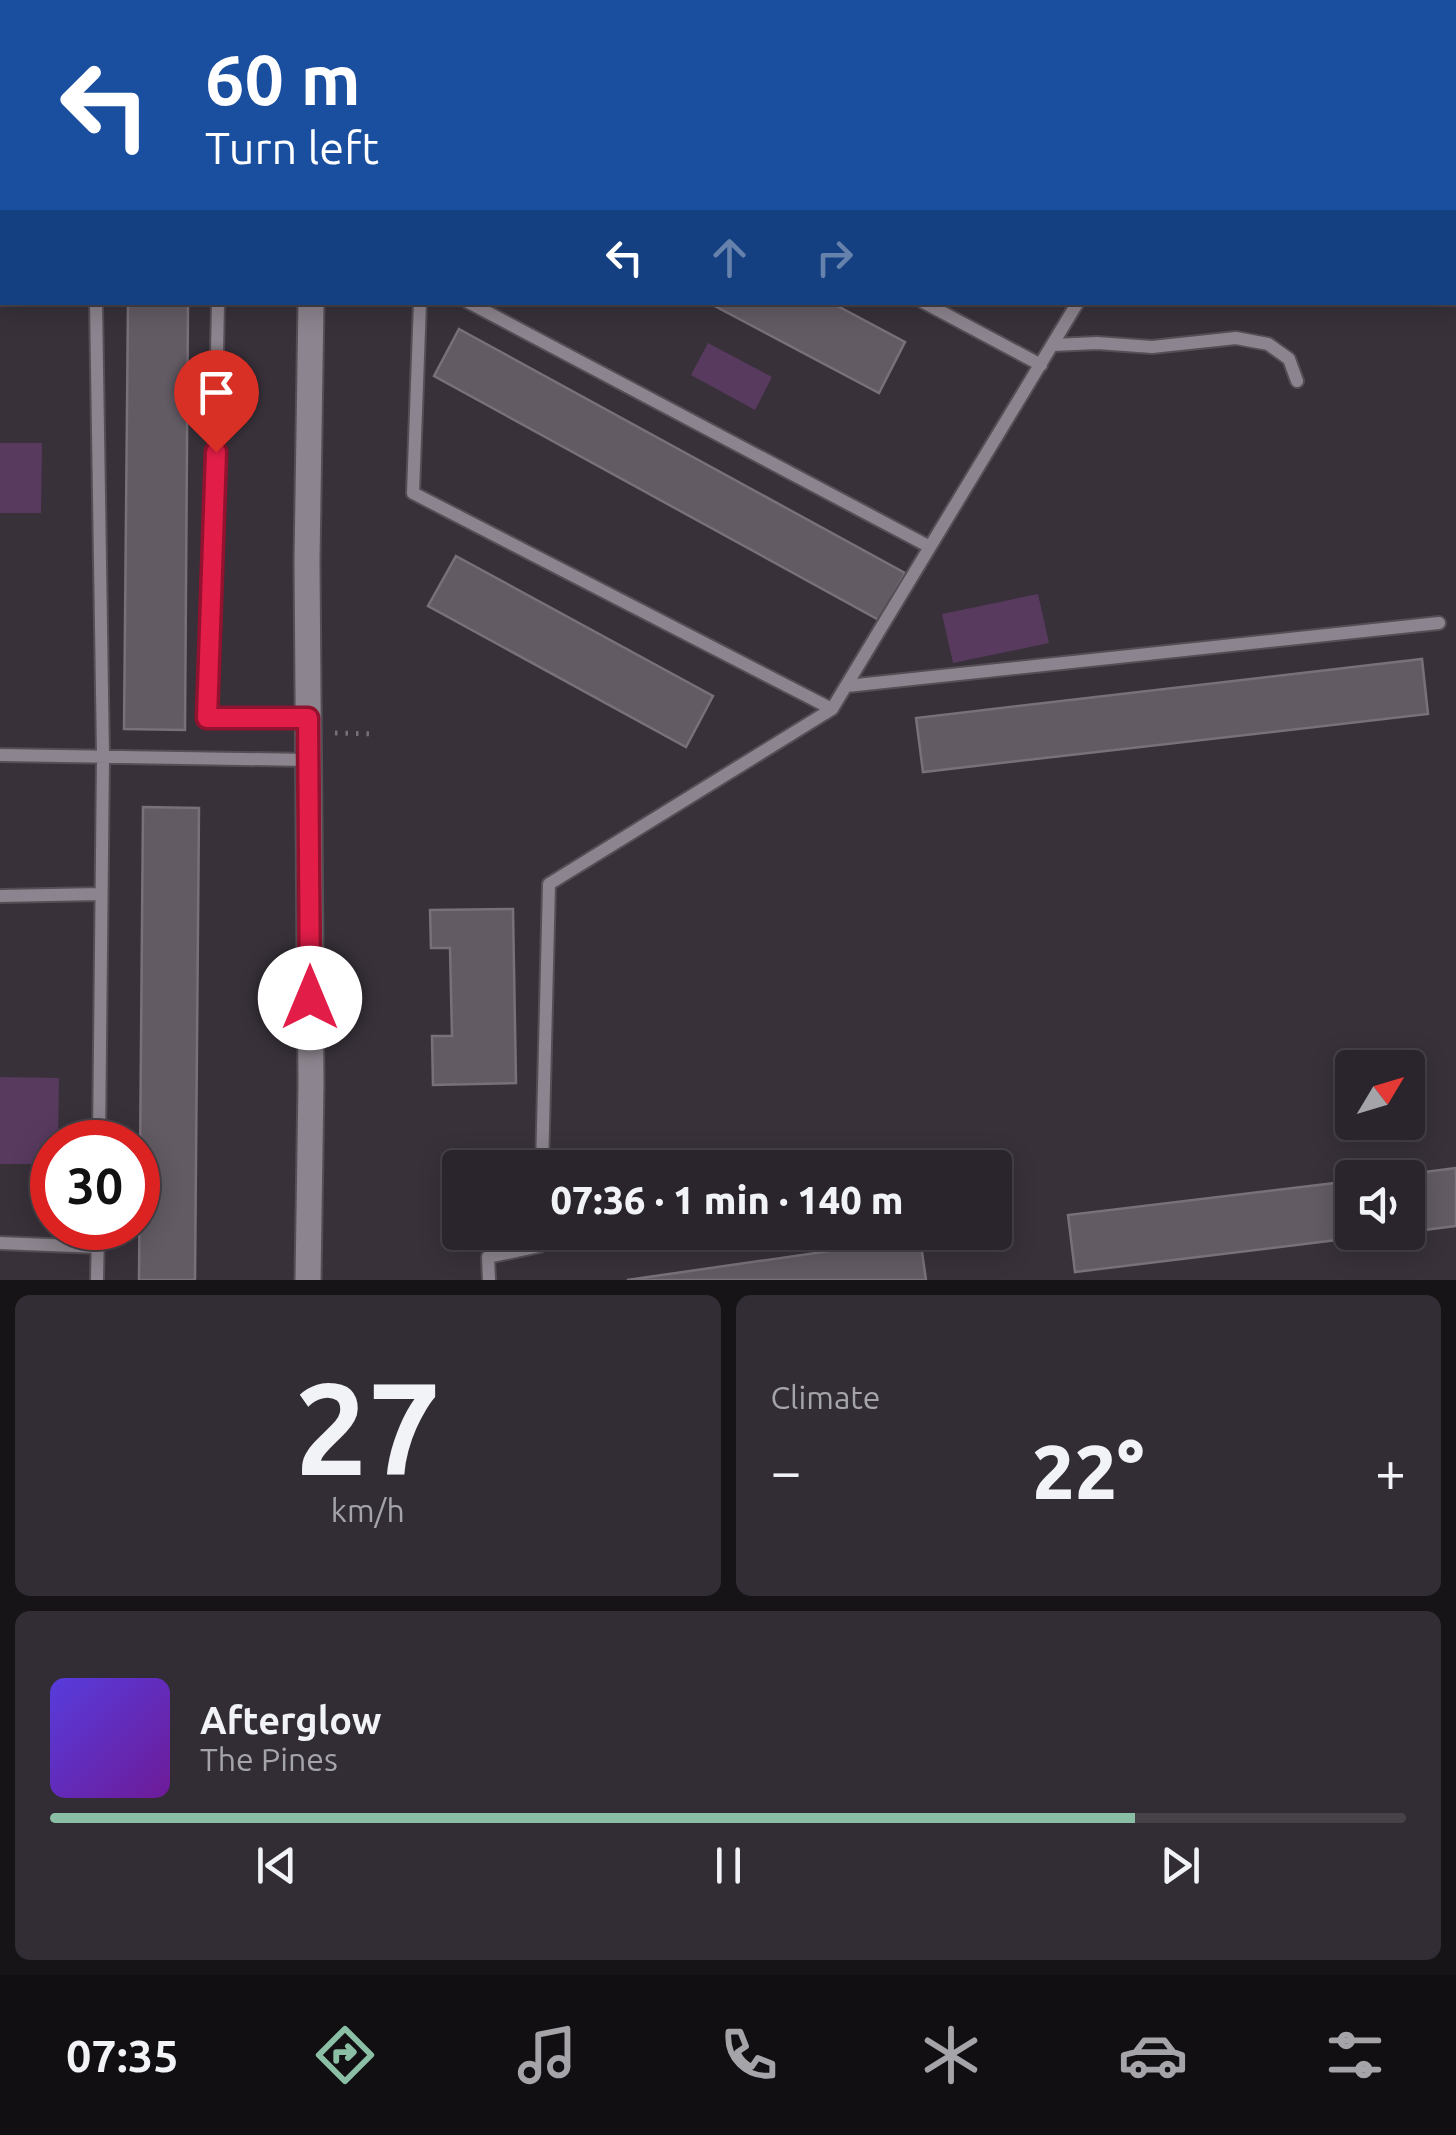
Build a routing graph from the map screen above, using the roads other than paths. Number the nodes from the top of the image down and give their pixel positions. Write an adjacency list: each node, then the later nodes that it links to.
1 (96, 305): 17 (lane)
2 (218, 305): 15 (lane)
3 (311, 305): 15 (street)
4 (420, 305): 14 (lane)
5 (474, 305): 11 (lane)
6 (928, 305): 9 (lane)
7 (1076, 305): 8 (lane)
8 (1053, 344): 9 (lane); 10 (lane)
9 (1041, 364): 11 (lane)
10 (1297, 381)
11 (930, 548): 13 (lane)
12 (1439, 622): 13 (lane)
13 (847, 686): 14 (lane)
14 (832, 709): 22 (lane)
15 (308, 718): 18 (street)
16 (0, 754): 17 (lane)
17 (103, 756): 18 (lane); 19 (lane)
18 (308, 760): 28 (street)
19 (102, 894): 20 (lane); 21 (lane)
20 (0, 896)
21 (99, 1120)
22 (542, 1150)
23 (0, 1243): 24 (lane)
24 (30, 1244)
25 (98, 1250): 27 (lane)
26 (519, 1250): 29 (lane)
27 (98, 1280)
28 (308, 1280)
29 (489, 1280)

